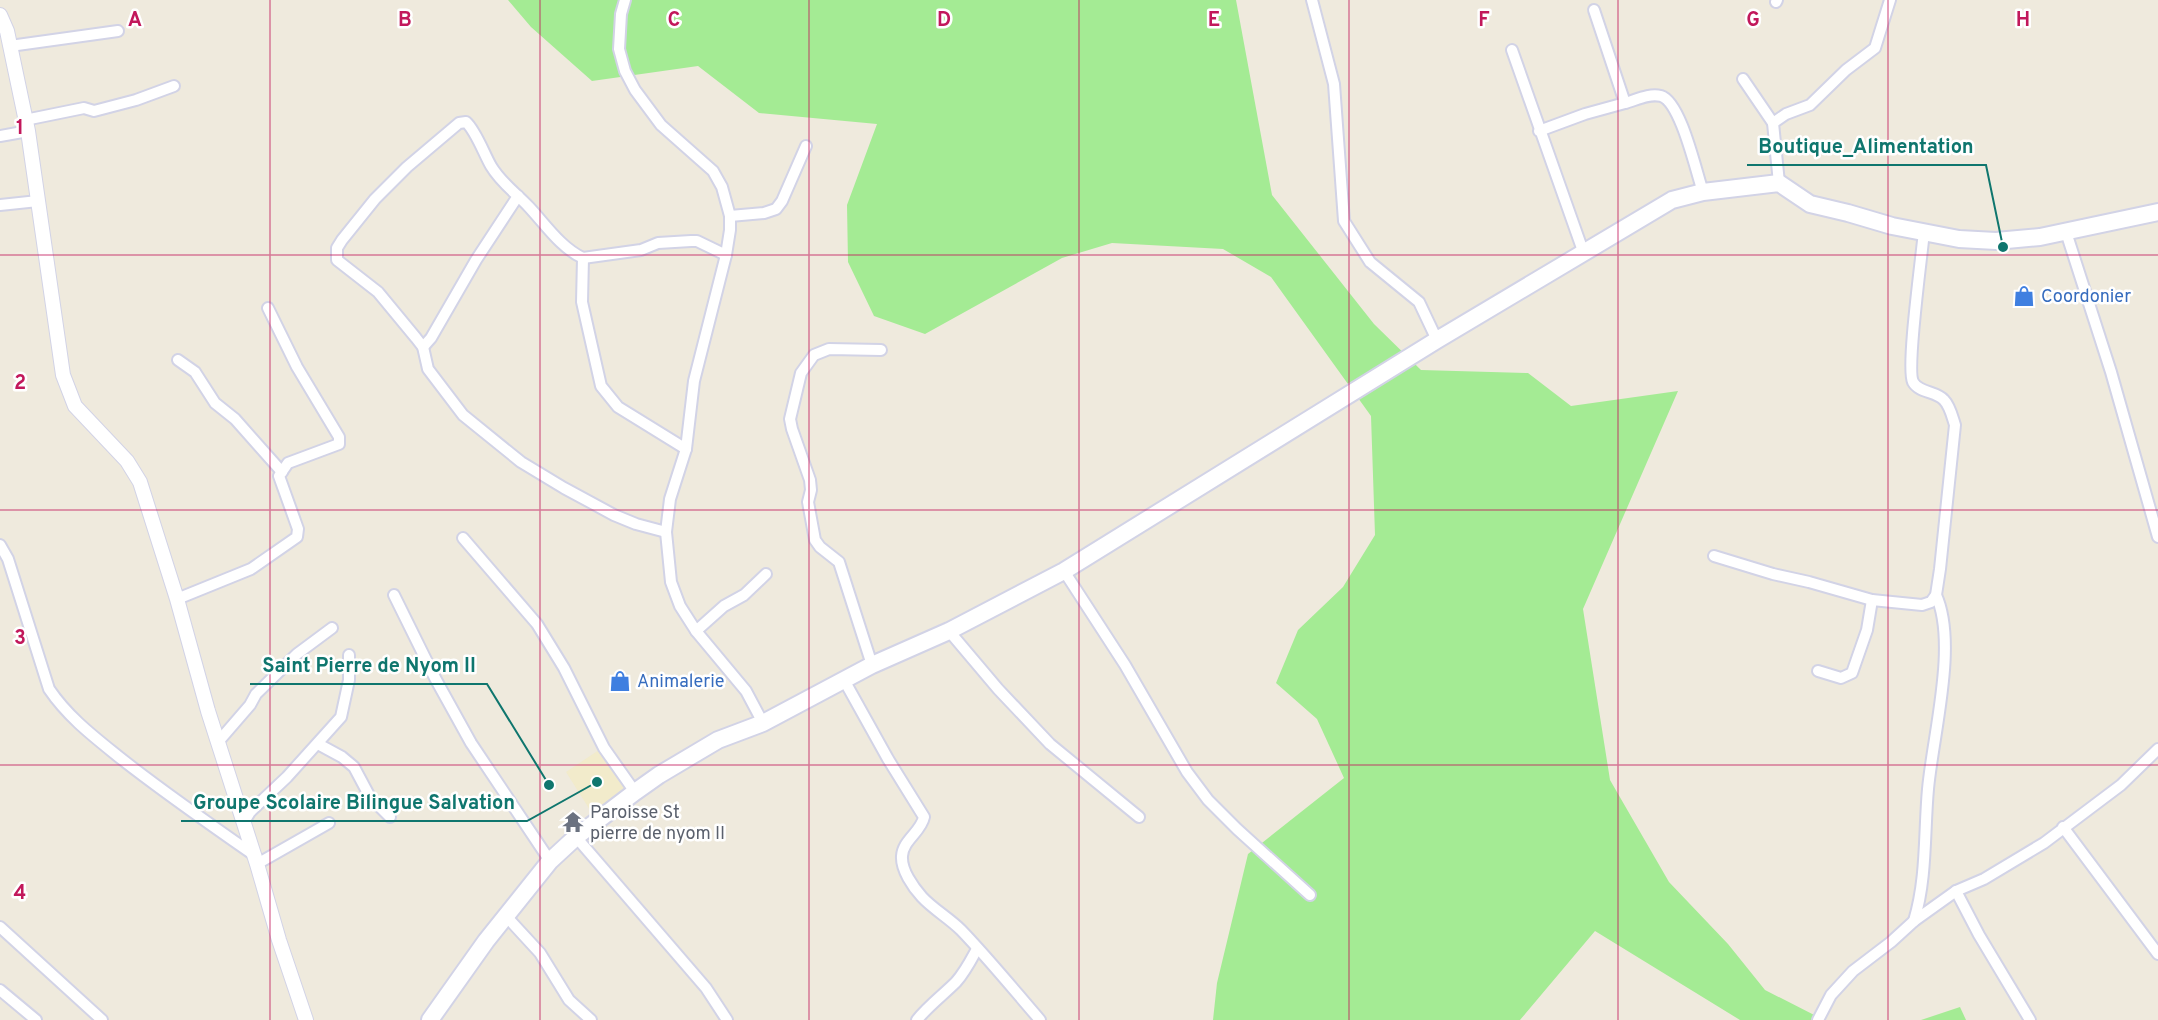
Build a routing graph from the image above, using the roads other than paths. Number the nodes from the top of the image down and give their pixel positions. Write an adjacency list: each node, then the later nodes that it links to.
1 (625, 0): 23 (street)
2 (1312, 0): 30 (street)
3 (1890, 0): 12 (street)
4 (1594, 10): 11 (street)
5 (0, 15): 7 (street)
6 (118, 31): 7 (street)
7 (10, 46): 13 (street)
8 (1512, 51): 14 (street)
9 (1743, 79): 12 (street)
10 (174, 86): 13 (street)
11 (1625, 103): 14 (street); 18 (street)
12 (1773, 123): 17 (street)
13 (27, 126): 15 (street); 20 (street)
14 (1539, 131): 26 (street)
15 (0, 136)
16 (806, 146): 23 (street)
17 (1779, 183): 18 (main road); 24 (main road)
18 (1703, 192): 26 (main road)
19 (518, 196): 28 (street); 31 (street); 31 (street)
20 (38, 201): 21 (street); 45 (street)
21 (0, 205)
22 (2158, 212): 25 (main road)
23 (730, 216): 27 (street)
24 (1924, 231): 25 (main road); 44 (street)
25 (2066, 232): 37 (street)
26 (1583, 251): 30 (main road)
27 (726, 255): 28 (street); 34 (street)
28 (583, 258): 34 (street)
29 (268, 308): 35 (street)
30 (1437, 340): 41 (main road)
31 (423, 347): 36 (street)
32 (881, 350): 51 (street)
33 (178, 360): 35 (street)
34 (686, 449): 36 (street)
35 (282, 472): 45 (street)
36 (666, 532): 48 (street)
37 (2158, 537)
38 (463, 538): 58 (street)
39 (0, 545): 65 (street)
40 (1714, 555): 46 (street)
41 (1064, 571): 49 (main road); 68 (street)
42 (766, 574): 48 (street)
43 (394, 595): 66 (street)
44 (1936, 595): 46 (street); 70 (street)
45 (177, 599): 55 (street)
46 (1872, 600): 52 (street)
47 (332, 628): 55 (street)
48 (696, 631): 54 (street)
49 (949, 631): 51 (main road); 60 (street)
50 (349, 655): 56 (street)
51 (872, 665): 53 (main road)
52 (1818, 671)
53 (844, 680): 54 (main road); 72 (street)
54 (763, 723): 58 (main road)
55 (218, 742): 61 (street)
56 (318, 744): 59 (street); 61 (street)
57 (2158, 749): 63 (street)
58 (635, 792): 64 (main road)
59 (390, 817)
60 (1139, 817)
61 (244, 822): 65 (street)
62 (329, 823): 65 (street)
63 (2063, 827): 67 (street); 73 (street)
64 (576, 837): 66 (main road); 80 (street)
65 (256, 860): 77 (street)
66 (550, 861): 69 (main road)
67 (1956, 891): 70 (street); 84 (street)
68 (1310, 895)
69 (505, 915): 78 (main road); 79 (street)
70 (1914, 921): 83 (street)
71 (0, 927): 76 (street)
72 (977, 949): 81 (street); 82 (street)
73 (2158, 954)
74 (0, 990): 75 (street)
75 (36, 1020)
76 (102, 1020)
77 (306, 1020)
78 (430, 1020)
79 (591, 1020)
80 (727, 1020)
81 (917, 1020)
82 (1040, 1020)
83 (1818, 1020)
84 (2030, 1020)

